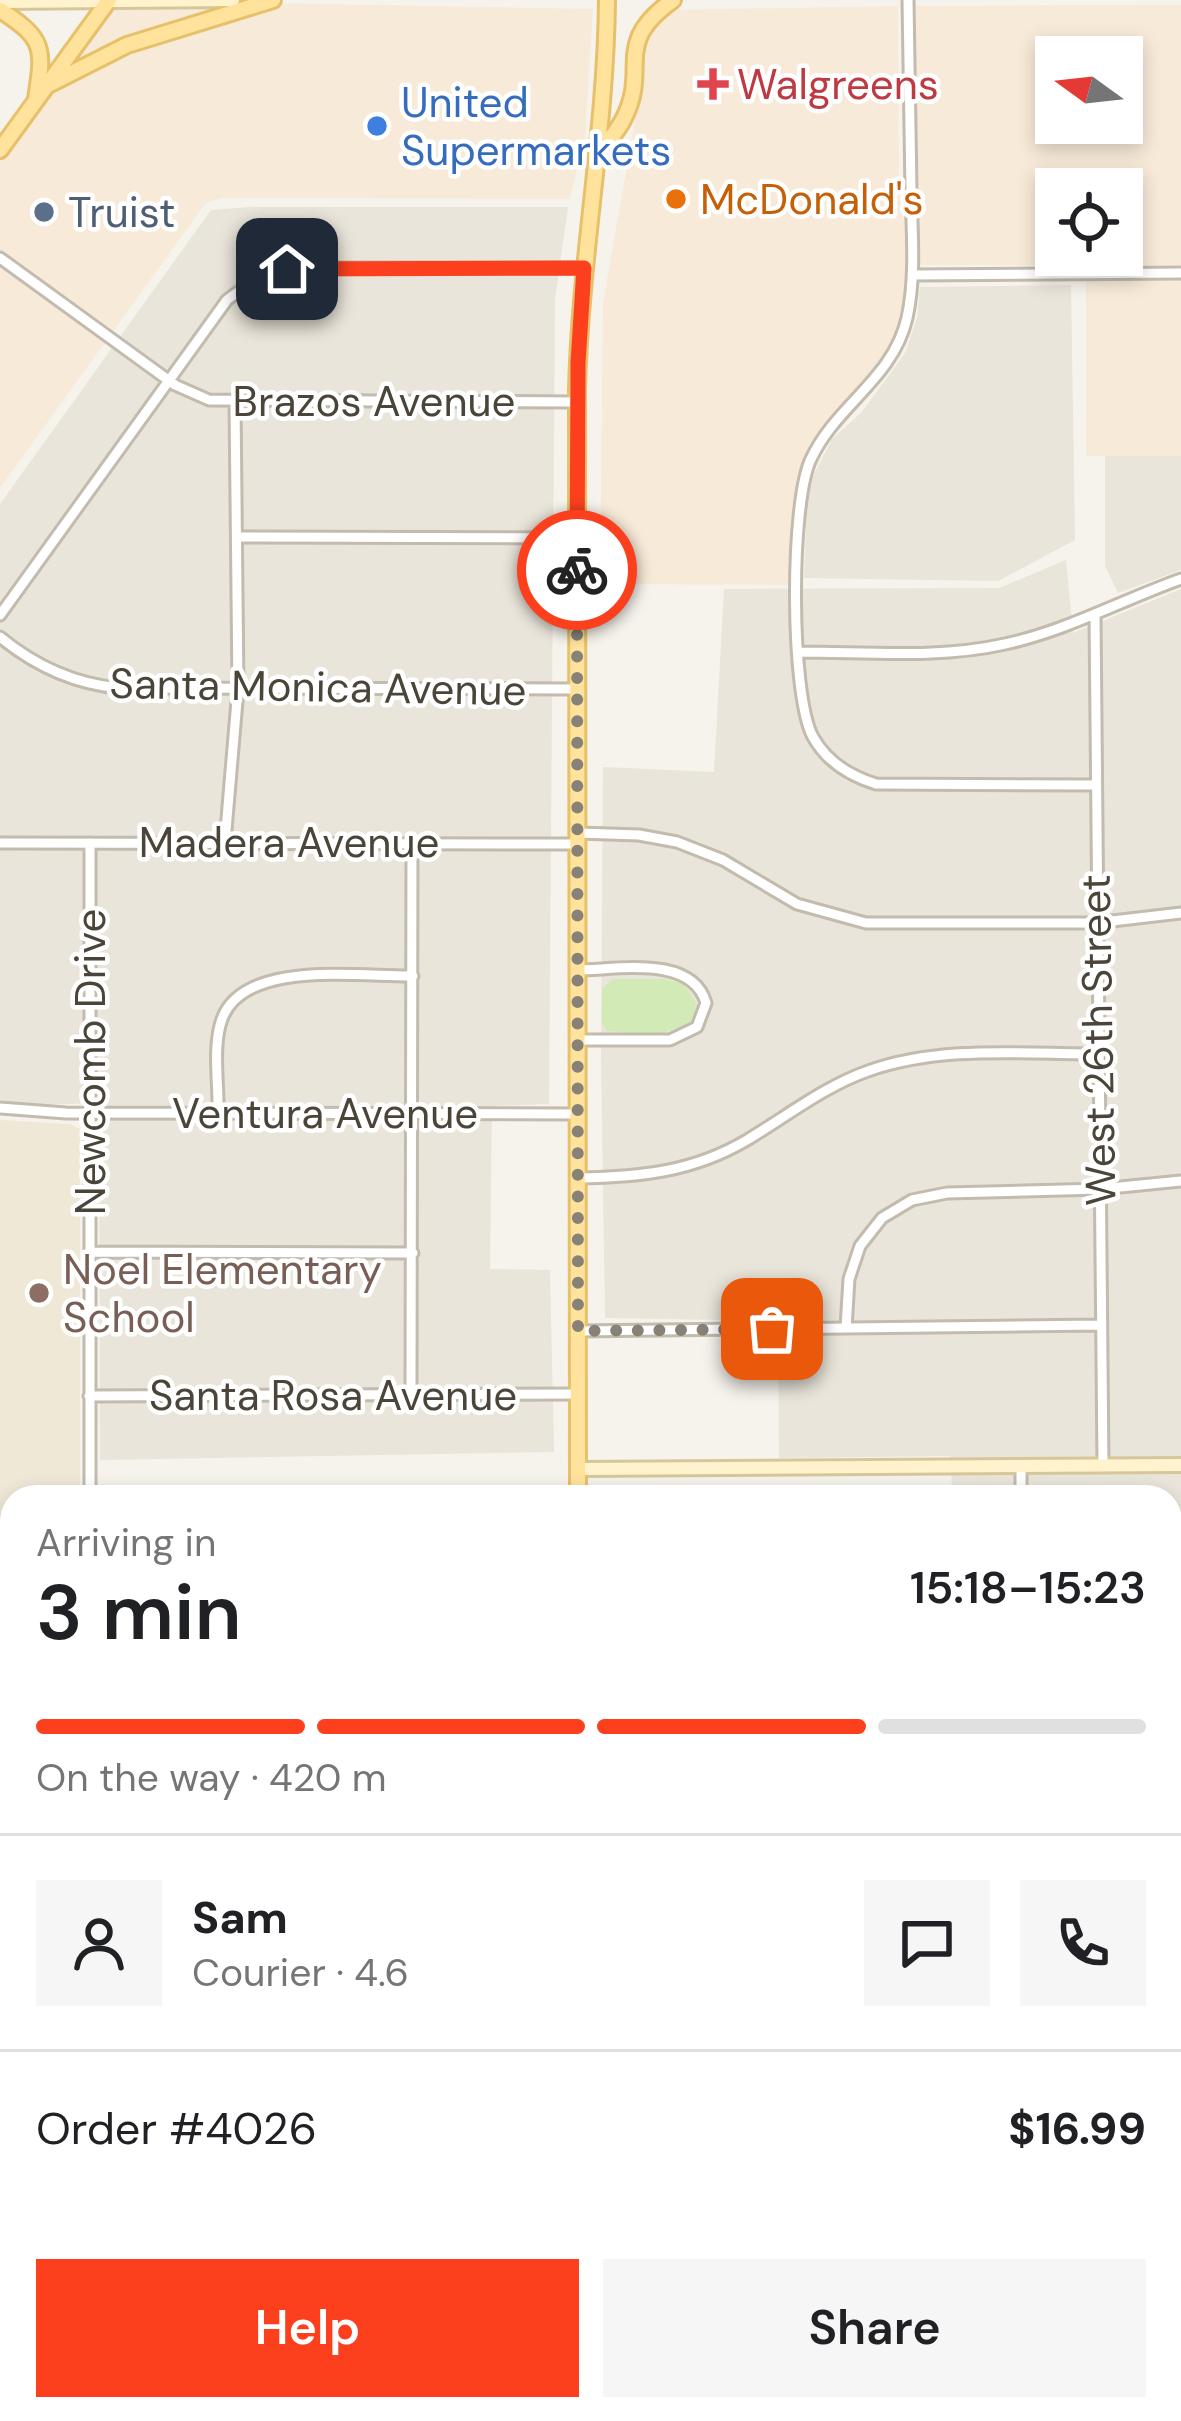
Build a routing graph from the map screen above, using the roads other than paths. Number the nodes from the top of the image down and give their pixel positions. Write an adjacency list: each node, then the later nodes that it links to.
1 (109, 0): 2 (street); 7 (street); 8 (main road)
2 (233, 0)
3 (273, 0): 8 (main road)
4 (607, 0): 11 (main road)
5 (673, 0): 11 (main road)
6 (908, 0): 15 (street)
7 (0, 6): 9 (main road)
8 (50, 84): 9 (main road)
9 (36, 101): 10 (main road)
10 (0, 150)
11 (599, 154): 13 (main road)
12 (0, 258): 16 (street, Brazos Avenue)
13 (584, 268): 16 (street); 18 (main road)
14 (1181, 272): 15 (street)
15 (913, 275): 25 (street)
16 (167, 380): 17 (street, Brazos Avenue); 22 (street)
17 (236, 402): 18 (street, Brazos Avenue); 19 (street)
18 (577, 402): 20 (main road)
19 (236, 537): 20 (street); 26 (street)
20 (577, 538): 27 (main road)
21 (1181, 579): 23 (street)
22 (0, 614)
23 (1095, 614): 25 (street); 28 (street, West 26th Street)
24 (0, 637): 26 (street, Santa Monica Avenue)
25 (799, 652): 28 (street)
26 (238, 689): 27 (street, Santa Monica Avenue); 31 (street)
27 (577, 689): 29 (main road)
28 (1096, 784): 35 (street, West 26th Street)
29 (578, 838): 30 (street, Madera Avenue); 35 (street, Madera Avenue); 36 (main road)
30 (412, 841): 31 (street, Madera Avenue); 37 (street)
31 (225, 842): 33 (street, Madera Avenue)
32 (0, 843): 33 (street, Madera Avenue)
33 (90, 843): 41 (street, Newcomb Drive)
34 (1181, 913): 35 (street, Madera Avenue)
35 (1095, 923): 39 (street, West 26th Street)
36 (577, 970): 38 (main road); 38 (street)
37 (412, 976): 42 (street); 43 (street)
38 (578, 1040): 44 (main road)
39 (1099, 1054): 45 (street); 47 (street, West 26th Street)
40 (0, 1108): 41 (street, Ventura Avenue)
41 (90, 1113): 42 (street, Ventura Avenue); 48 (street, Newcomb Drive)
42 (218, 1113): 43 (street, Ventura Avenue)
43 (413, 1113): 44 (street, Ventura Avenue); 49 (street)
44 (578, 1114): 45 (main road)
45 (578, 1178): 52 (main road)
46 (1181, 1181): 47 (street)
47 (1100, 1190): 50 (street, West 26th Street); 51 (street)
48 (90, 1252): 49 (street); 55 (street, Newcomb Drive)
49 (413, 1252): 53 (street)
50 (1101, 1324): 51 (street); 58 (street, West 26th Street)
51 (846, 1328): 52 (street)
52 (578, 1331): 54 (main road)
53 (411, 1394): 54 (street, Santa Rosa Avenue); 55 (street, Santa Rosa Avenue)
54 (578, 1394): 59 (main road)
55 (89, 1396): 60 (street, Newcomb Drive)
56 (1181, 1465): 58 (street)
57 (1021, 1466): 58 (street); 59 (street); 62 (street)
58 (1103, 1466)
59 (578, 1468): 61 (main road)
60 (90, 1485)
61 (578, 1485)
62 (1022, 1485)

